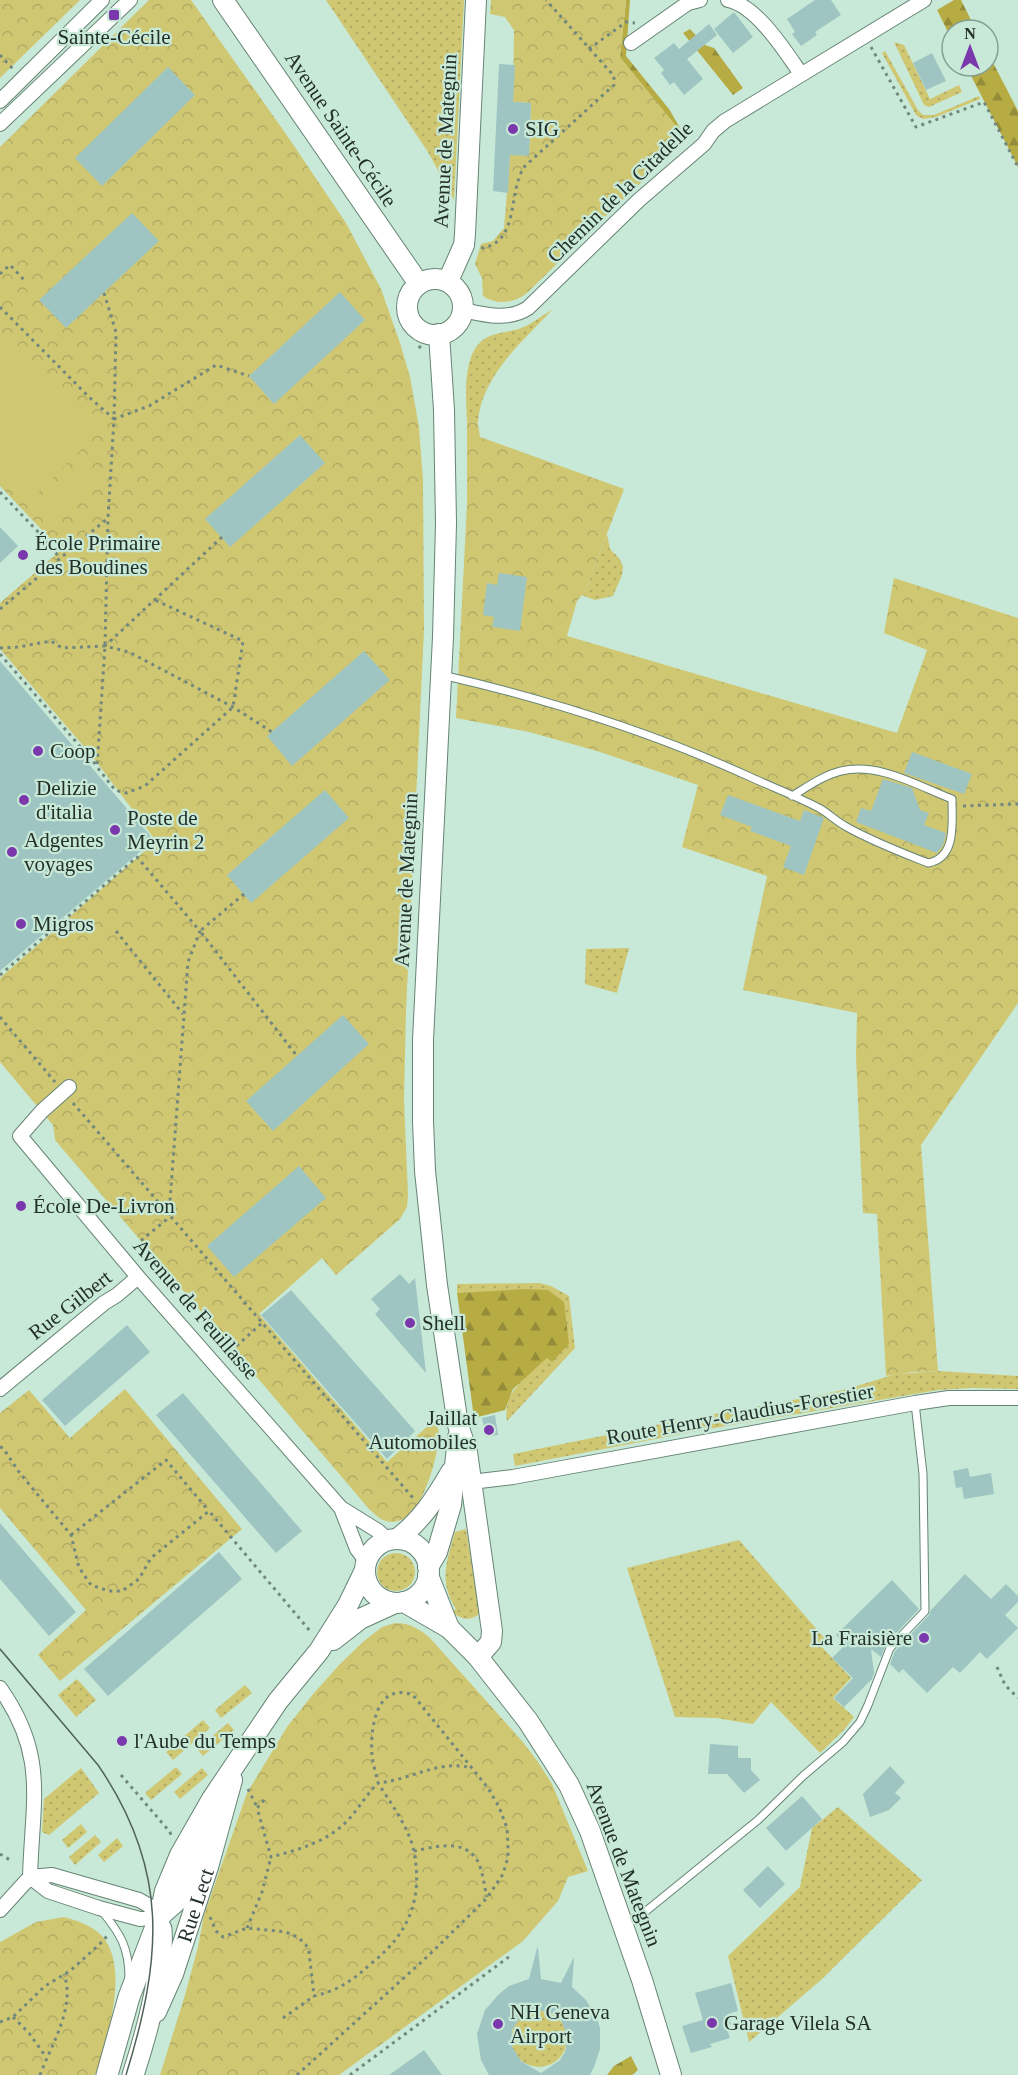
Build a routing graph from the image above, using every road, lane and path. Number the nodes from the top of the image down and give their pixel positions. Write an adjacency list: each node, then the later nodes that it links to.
1 (102, 0): 16 (street)
2 (130, 0): 17 (street)
3 (223, 0): 23 (main road, Avenue Sainte-Cécile)
4 (476, 0): 21 (main road, Avenue de Mategnin)
5 (546, 0): 12 (path)
6 (700, 0): 9 (street)
7 (728, 0): 15 (street)
8 (924, 0): 10 (street, Chemin de la Citadelle)
9 (655, 26): 11 (street); 12 (path)
10 (865, 35): 15 (street, Chemin de la Citadelle); 18 (path)
11 (631, 43)
12 (589, 49): 19 (path)
13 (0, 55): 14 (path)
14 (15, 70)
15 (801, 74): 26 (street, Chemin de la Citadelle)
16 (0, 101)
17 (0, 124)
18 (1018, 167)
19 (477, 248)
20 (0, 274): 22 (path)
21 (448, 281): 23 (main road); 26 (main road)
22 (26, 282)
23 (419, 284): 27 (main road)
24 (104, 293): 29 (path)
25 (0, 307): 29 (path)
26 (463, 310): 27 (main road)
27 (439, 334): 39 (main road, Avenue de Mategnin)
28 (249, 376): 29 (path)
29 (114, 419): 31 (path)
30 (0, 492): 33 (path)
31 (108, 518): 33 (path); 36 (path)
32 (222, 537): 34 (path)
33 (59, 557): 35 (path)
34 (155, 600): 36 (path); 40 (path)
35 (0, 609)
36 (105, 646): 37 (path); 40 (path); 42 (path)
37 (0, 648)
38 (0, 654): 42 (path)
39 (440, 675): 43 (lane); 62 (main road, Avenue de Mategnin)
40 (233, 707): 41 (path); 42 (path)
41 (272, 732)
42 (97, 767)
43 (792, 796): 45 (lane); 45 (lane)
44 (1018, 804): 45 (path)
45 (952, 807)
46 (244, 894): 48 (path)
47 (116, 931): 50 (path)
48 (200, 931): 49 (path); 50 (path); 52 (path)
49 (0, 975)
50 (184, 1015): 54 (path)
51 (0, 1017): 53 (path)
52 (297, 1056)
53 (66, 1089): 54 (path); 56 (street, Avenue de Feuillasse)
54 (169, 1214): 55 (path); 57 (path)
55 (138, 1244)
56 (138, 1277): 59 (street, Rue Gilbert); 67 (street, Avenue de Feuillasse)
57 (262, 1323): 58 (path); 66 (path)
58 (231, 1351)
59 (0, 1389)
60 (1018, 1398): 61 (street, Route Henry-Claudius-Forestier)
61 (915, 1403): 65 (street, Route Henry-Claudius-Forestier); 99 (lane)
62 (458, 1425): 64 (main road, Avenue de Mategnin); 65 (main road, Avenue de Mategnin)
63 (0, 1446): 69 (path)
64 (454, 1468): 70 (main road, Avenue de Mategnin); 72 (main road, Avenue de Mategnin)
65 (471, 1482): 77 (main road, Avenue de Mategnin)
66 (419, 1505)
67 (341, 1508): 70 (street, Avenue de Feuillasse); 71 (street, Avenue de Feuillasse)
68 (208, 1511): 69 (path); 69 (path); 75 (path)
69 (71, 1535)
70 (393, 1540): 71 (main road); 72 (main road)
71 (366, 1566): 73 (main road); 76 (main road, Rue Lect)
72 (428, 1571): 73 (main road); 74 (main road, Avenue de Mategnin)
73 (400, 1602): 74 (main road, Avenue de Mategnin); 76 (main road, Rue Lect)
74 (449, 1628): 77 (main road, Avenue de Mategnin)
75 (311, 1633)
76 (319, 1651): 81 (main road, Rue Lect)
77 (478, 1657): 99 (main road, Avenue de Mategnin)
78 (997, 1667): 80 (path)
79 (0, 1688): 93 (street)
80 (1018, 1698)
81 (236, 1766): 97 (main road, Rue Lect); 109 (main road, Rue Lect)
82 (472, 1768): 84 (path); 84 (path); 94 (path)
83 (121, 1775): 88 (path)
84 (378, 1782): 89 (path); 91 (path)
85 (246, 1784): 87 (path)
86 (265, 1799): 87 (path)
87 (257, 1808): 91 (path)
88 (172, 1842)
89 (414, 1851): 94 (path); 104 (path)
90 (0, 1854): 92 (path)
91 (271, 1857): 100 (path)
92 (10, 1860)
93 (30, 1877): 95 (street); 96 (street); 97 (street)
94 (487, 1898): 114 (path)
95 (99, 1908): 97 (street); 105 (lane)
96 (0, 1911)
97 (160, 1916): 105 (main road, Rue Lect); 109 (main road, Rue Lect)
98 (209, 1916): 100 (path)
99 (623, 1927): 116 (main road, Avenue de Mategnin)
100 (247, 1928): 104 (path)
101 (107, 1936): 103 (path)
102 (510, 1956): 115 (path)
103 (64, 1974): 106 (path); 110 (path)
104 (314, 1996): 107 (path)
105 (129, 1997): 112 (main road, Rue Lect)
106 (13, 2017): 108 (path); 110 (path)
107 (284, 2018)
108 (0, 2022)
109 (144, 2039): 113 (main road, Rue Lect)
110 (46, 2057): 111 (path)
111 (40, 2075)
112 (107, 2075)
113 (133, 2075)
114 (297, 2075)
115 (350, 2075)
116 (671, 2075)

